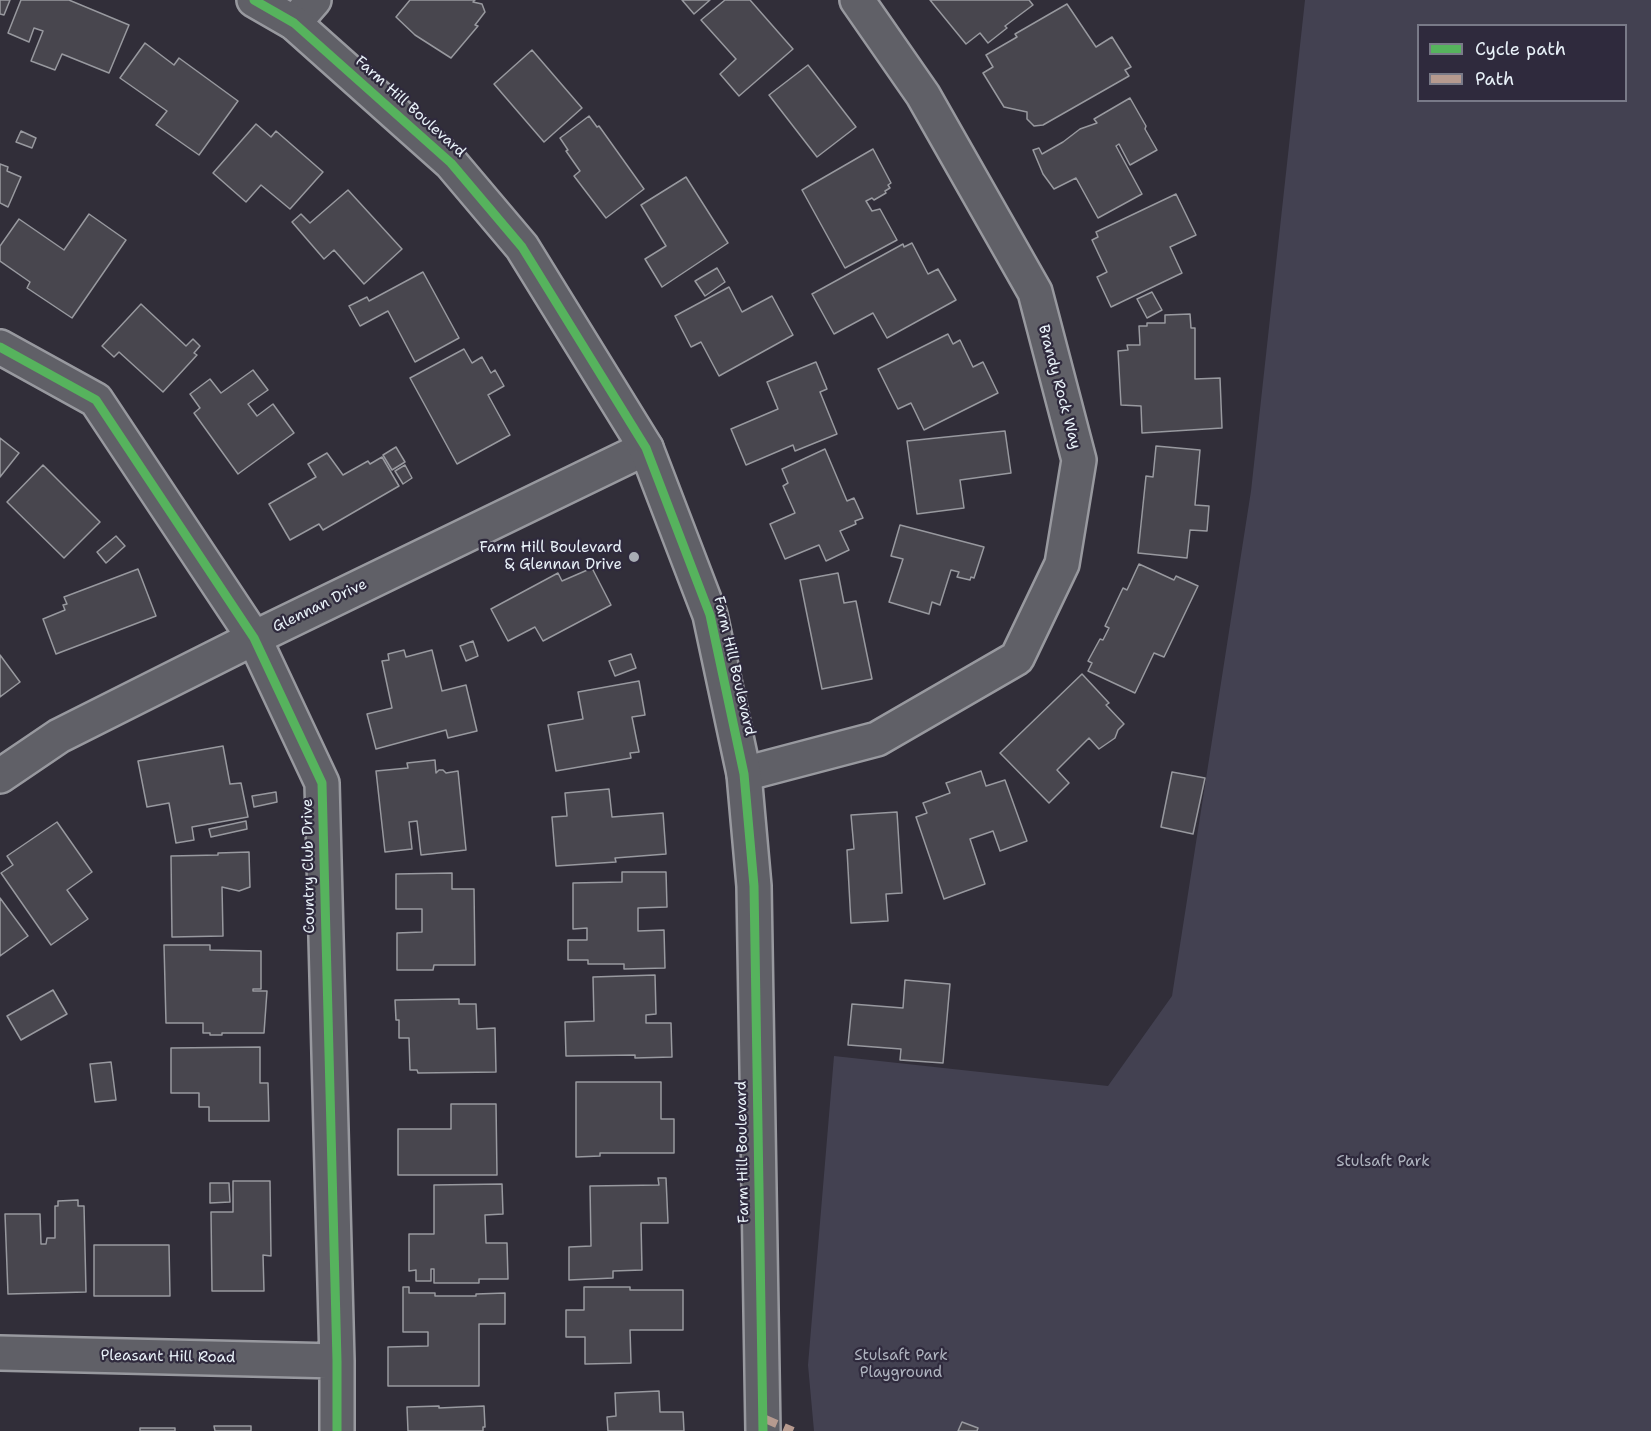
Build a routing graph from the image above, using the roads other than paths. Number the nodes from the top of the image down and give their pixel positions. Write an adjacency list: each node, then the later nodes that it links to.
1 (254, 0): 3 (street, Farm Hill Boulevard)
2 (857, 0): 7 (street, Brandy Rock Way)
3 (304, 11): 5 (street, Farm Hill Boulevard)
4 (0, 347): 6 (street, Country Club Drive)
5 (646, 448): 6 (street, Glennan Drive); 7 (street, Farm Hill Boulevard)
6 (254, 638): 8 (street, Glennan Drive); 10 (street, Country Club Drive)
7 (744, 774): 12 (street, Farm Hill Boulevard)
8 (0, 776)
9 (0, 1353): 10 (street, Pleasant Hill Road)
10 (337, 1361): 11 (street, Country Club Drive)
11 (336, 1431)
12 (763, 1431)

